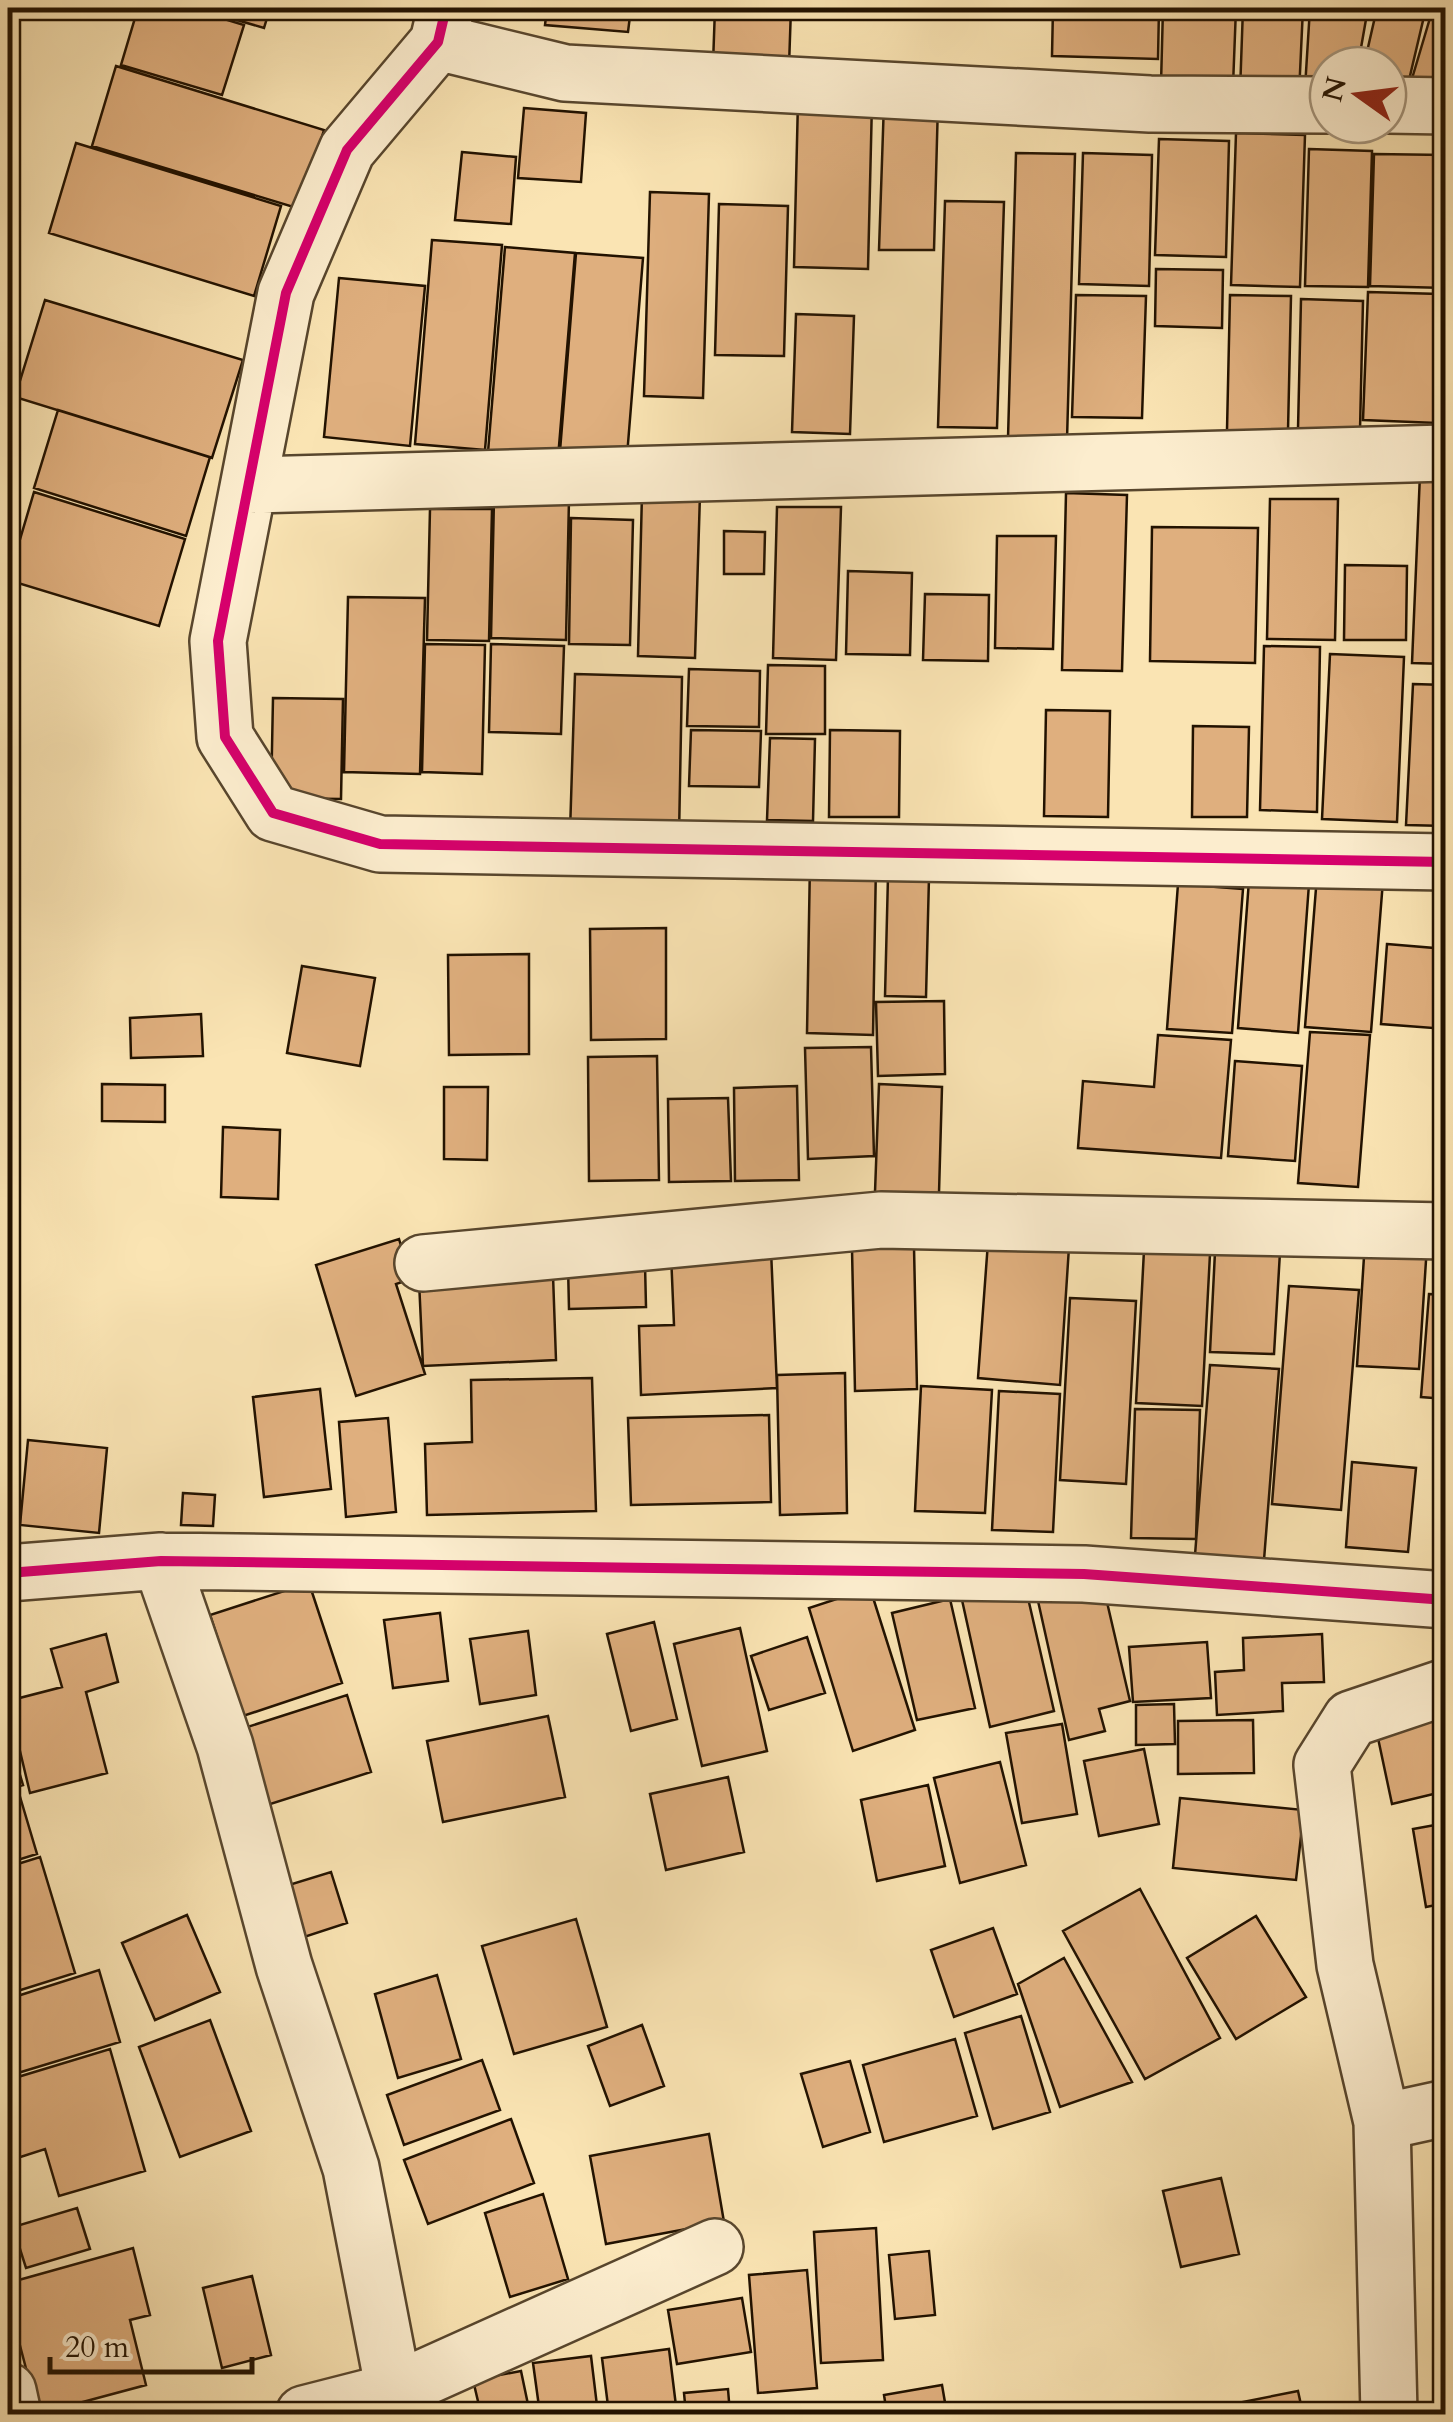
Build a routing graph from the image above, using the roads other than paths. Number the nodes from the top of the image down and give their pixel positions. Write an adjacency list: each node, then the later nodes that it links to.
1 (442, 24): 2 (street); 6 (street)
2 (1308, 105)
3 (1408, 105): 4 (street)
4 (1446, 106)
5 (1446, 453): 6 (street)
6 (250, 485): 7 (street)
7 (1446, 862)
8 (1446, 1231): 9 (street)
9 (424, 1264)
10 (161, 1561): 11 (street); 12 (street); 17 (street)
11 (8, 1573)
12 (1446, 1600)
13 (1446, 1687): 15 (street)
14 (1446, 2108): 15 (street)
15 (1382, 2122): 21 (street)
16 (716, 2247): 17 (street)
17 (394, 2391): 20 (street)
18 (8, 2392): 19 (street)
19 (13, 2414)
20 (304, 2414)
21 (1389, 2414)

